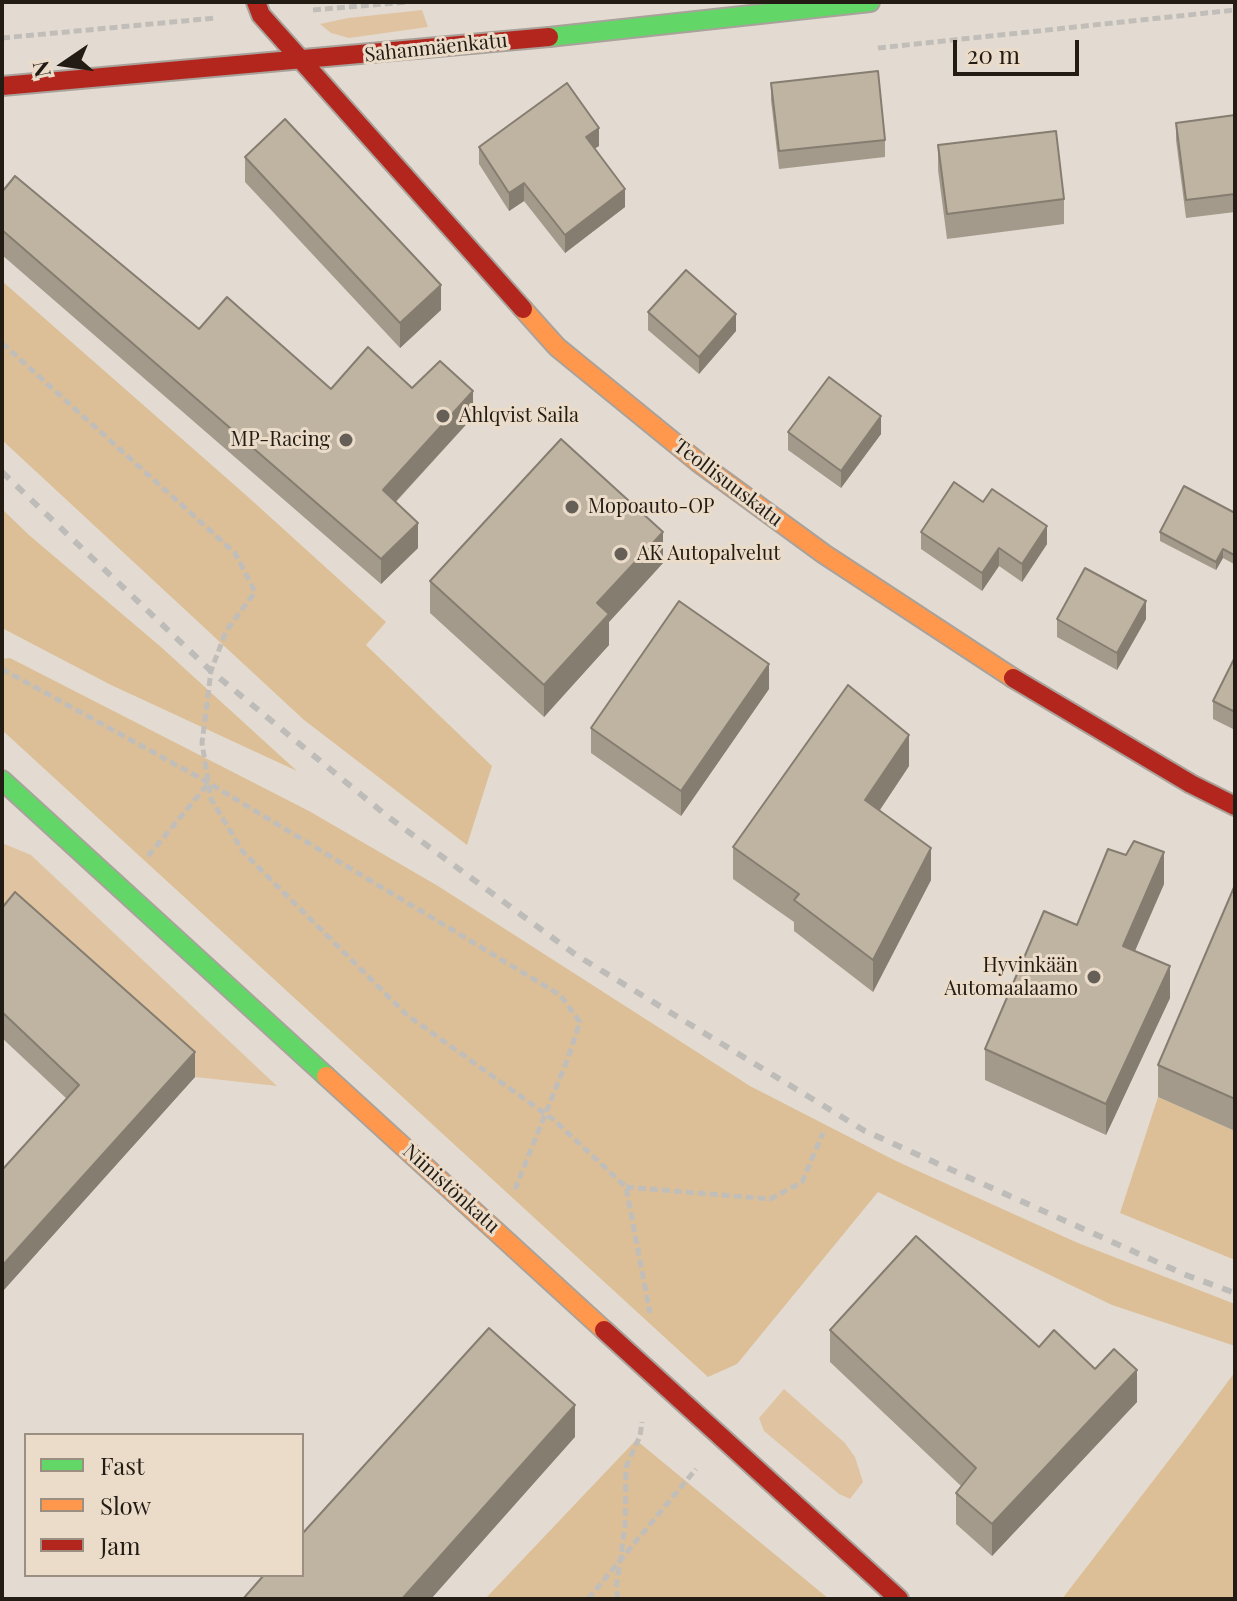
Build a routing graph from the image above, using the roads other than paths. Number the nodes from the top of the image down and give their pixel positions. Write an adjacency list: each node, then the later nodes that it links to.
1 (870, 2): 3 (street, Sahanmäenkatu)
2 (259, 8): 3 (street, Teollisuuskatu)
3 (301, 61): 4 (street, Sahanmäenkatu); 6 (street, Teollisuuskatu)
4 (2, 86)
5 (2, 780): 7 (street, Niinistönkatu)
6 (1235, 806)
7 (899, 1599)

